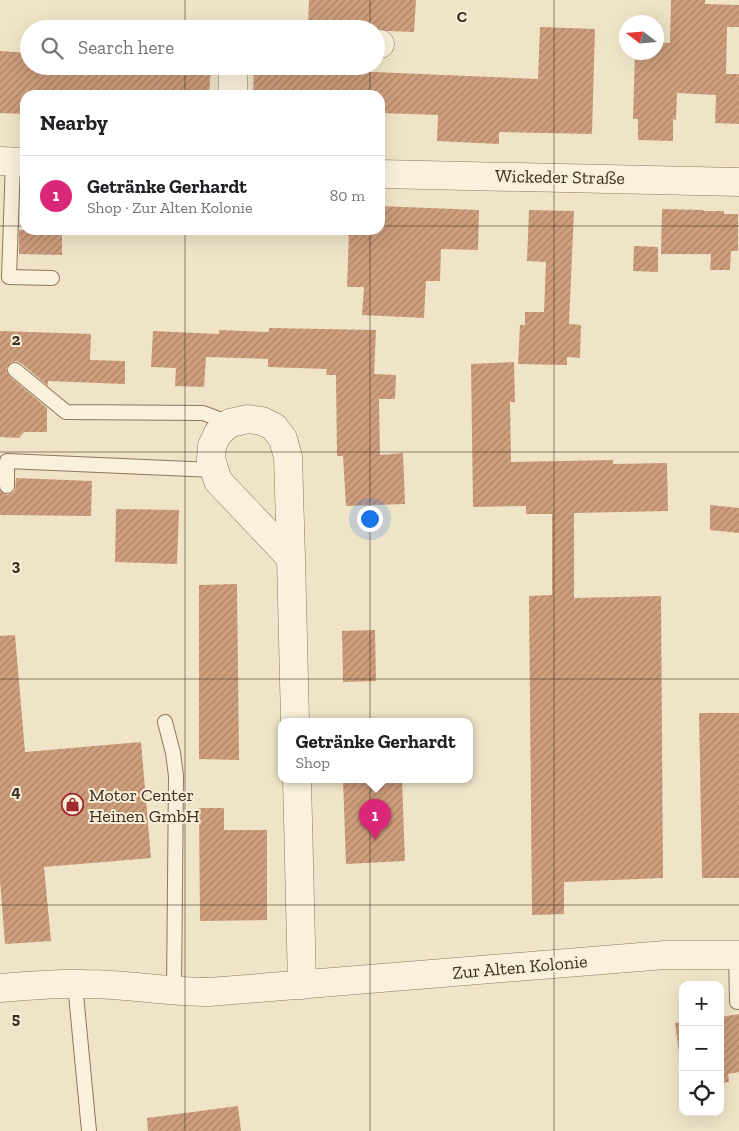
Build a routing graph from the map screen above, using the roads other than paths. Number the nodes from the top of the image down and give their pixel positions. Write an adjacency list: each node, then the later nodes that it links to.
1 (233, 75): 2 (street)
2 (233, 90)
3 (13, 161): 6 (lane)
4 (385, 174): 5 (street, Wickeder Straße)
5 (739, 182)
6 (52, 278)
7 (15, 370): 8 (lane)
8 (230, 423): 9 (street); 11 (street)
9 (214, 470): 10 (lane); 11 (street)
10 (7, 486)
11 (291, 558): 12 (street)
12 (295, 718)
13 (165, 722): 19 (lane)
14 (297, 783): 17 (street)
15 (738, 955): 17 (street, Zur Alten Kolonie); 20 (lane)
16 (75, 984): 18 (street, Zur Alten Kolonie); 19 (street, Zur Alten Kolonie); 21 (lane)
17 (302, 986): 19 (street, Zur Alten Kolonie)
18 (0, 988)
19 (174, 991)
20 (737, 1002)
21 (90, 1131)

